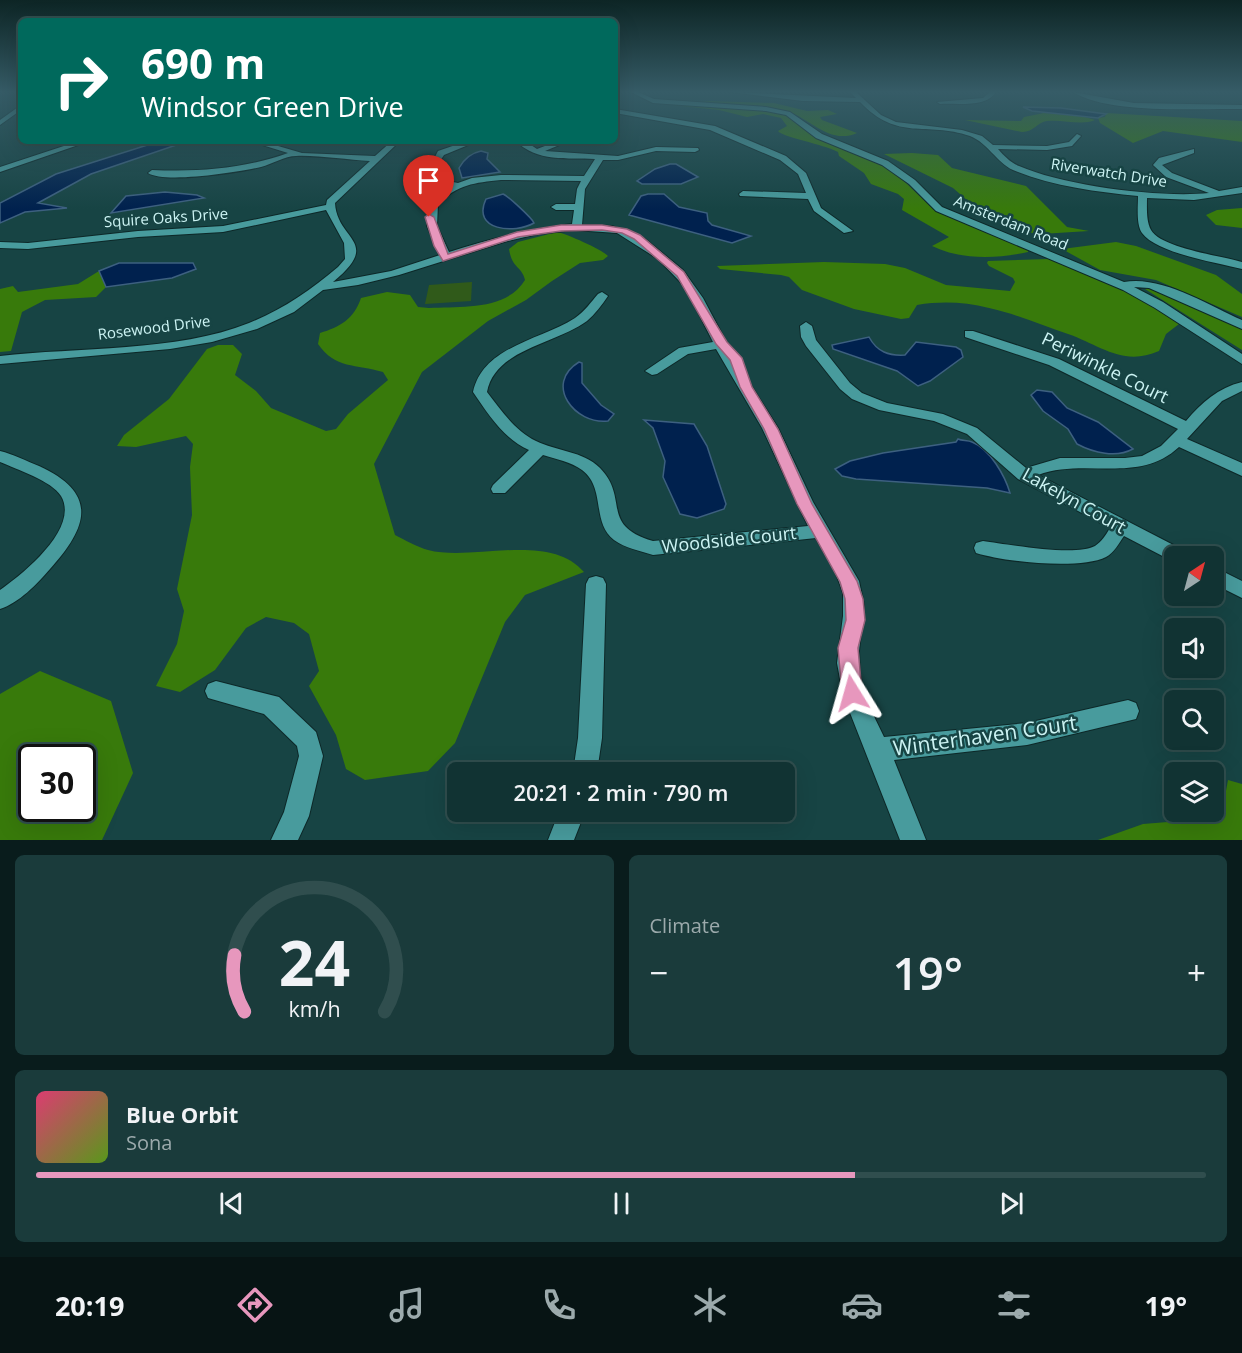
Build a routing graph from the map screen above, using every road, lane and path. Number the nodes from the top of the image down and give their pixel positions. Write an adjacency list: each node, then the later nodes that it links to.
1 (719, 131): 28 (street)
2 (810, 131): 39 (street, Amsterdam Road)
3 (958, 131): 11 (street, Riverwatch Drive)
4 (1077, 136): 11 (street)
5 (77, 144): 19 (street)
6 (262, 144): 15 (street)
7 (393, 144): 18 (street)
8 (466, 144): 23 (street)
9 (525, 144): 14 (street)
10 (557, 144): 14 (street)
11 (991, 147): 25 (street, Riverwatch Drive)
12 (695, 150): 16 (street)
13 (1191, 151): 27 (street)
14 (537, 152): 16 (street)
15 (294, 154): 18 (street); 21 (street)
16 (601, 156): 22 (street)
17 (0, 159): 19 (street)
18 (376, 159): 29 (street)
19 (23, 161): 20 (street)
20 (0, 170)
21 (152, 173)
22 (586, 179): 23 (street); 31 (street)
23 (456, 185): 35 (street)
24 (1242, 190): 27 (street, Riverwatch Drive)
25 (1143, 193): 27 (street, Riverwatch Drive); 36 (street)
26 (743, 194): 28 (street)
27 (1218, 194)
28 (810, 196): 33 (street)
29 (329, 207): 34 (street, Squire Oaks Drive); 37 (street, Rosewood Drive)
30 (556, 207): 31 (street)
31 (579, 207): 32 (street)
32 (577, 228): 35 (street); 45 (street)
33 (849, 231)
34 (2, 246)
35 (446, 258): 38 (street)
36 (1242, 266)
37 (337, 273): 38 (street); 40 (street, Rosewood Drive)
38 (353, 284): 40 (street)
39 (1123, 286): 42 (street); 47 (street, Amsterdam Road)
40 (321, 287): 46 (street, Rosewood Drive)
41 (602, 296): 51 (street, Woodside Court)
42 (1242, 325)
43 (806, 326): 54 (street, Lakelyn Court)
44 (969, 334): 50 (street, Periwinkle Court)
45 (722, 344): 48 (street); 57 (street)
46 (0, 360)
47 (1242, 360)
48 (652, 371)
49 (1242, 386): 50 (street)
50 (1182, 434): 53 (street, Periwinkle Court); 54 (street)
51 (540, 448): 55 (street); 57 (street, Woodside Court)
52 (1, 458): 63 (street)
53 (1242, 470)
54 (1024, 475): 56 (street, Lakelyn Court)
55 (499, 489)
56 (1120, 527): 58 (street); 59 (street, Lakelyn Court)
57 (821, 531): 66 (street)
58 (983, 548)
59 (1164, 549)
60 (1224, 580): 62 (street)
61 (596, 584): 67 (street)
62 (1242, 590)
63 (0, 601)
64 (216, 691): 69 (street)
65 (1128, 711): 66 (street, Winterhaven Court)
66 (877, 750): 71 (street)
67 (586, 762)
68 (568, 822): 70 (street)
69 (284, 840)
70 (561, 840)
71 (913, 840)

